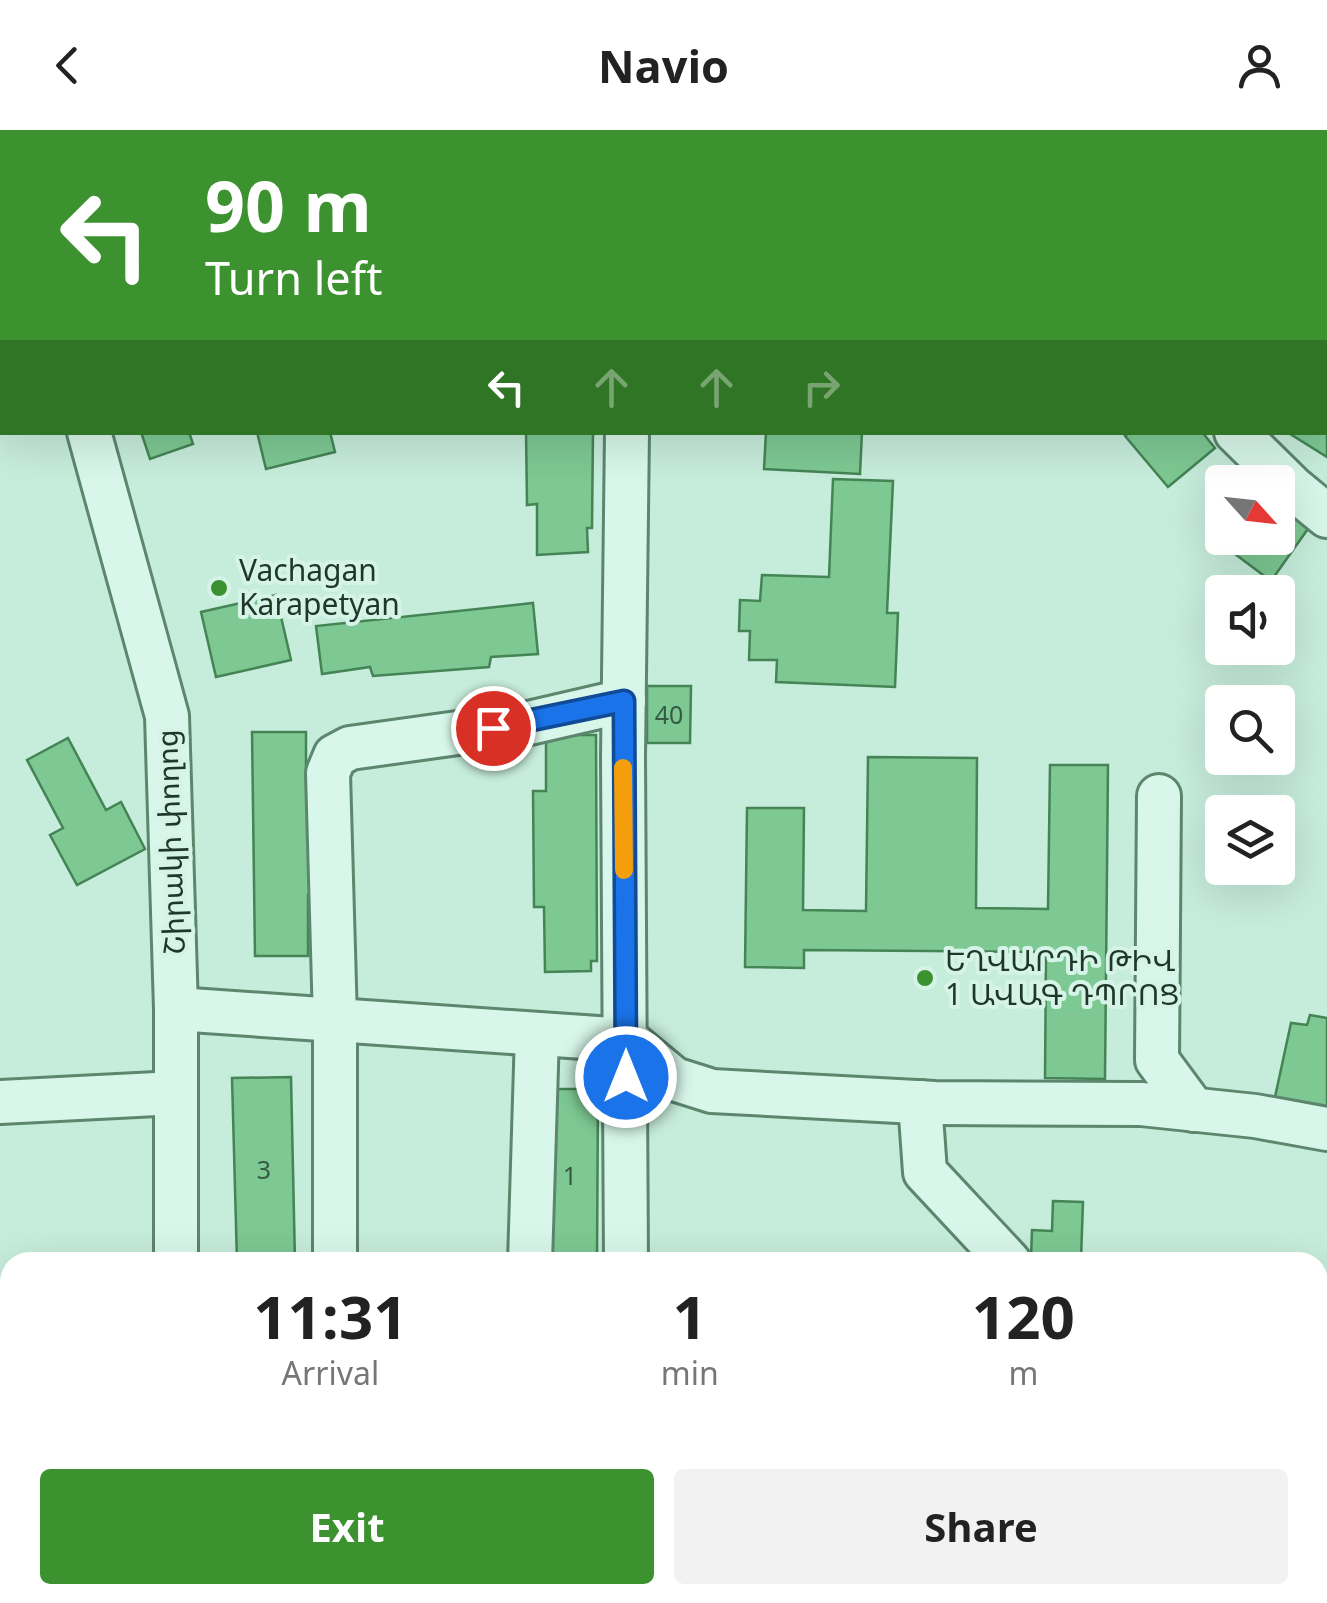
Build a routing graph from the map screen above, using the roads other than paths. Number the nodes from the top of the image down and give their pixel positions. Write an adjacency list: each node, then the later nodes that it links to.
1 (90, 435): 7 (street, Շիրակի փողոց)
2 (628, 435): 5 (street)
3 (1239, 435): 4 (street)
4 (1327, 516)
5 (624, 701): 8 (street); 10 (street)
6 (1158, 796): 14 (street)
7 (176, 1009): 8 (street); 11 (street, Շիրակի փողոց)
8 (335, 1020): 9 (street); 17 (street)
9 (537, 1034): 10 (street); 18 (street)
10 (626, 1040): 13 (street); 19 (street)
11 (176, 1093): 12 (street); 16 (street, Շիրակի փողոց)
12 (0, 1102)
13 (920, 1102): 14 (street); 20 (street)
14 (1194, 1110): 15 (street)
15 (1327, 1129)
16 (176, 1252)
17 (335, 1252)
18 (530, 1252)
19 (626, 1252)
20 (1000, 1252)

